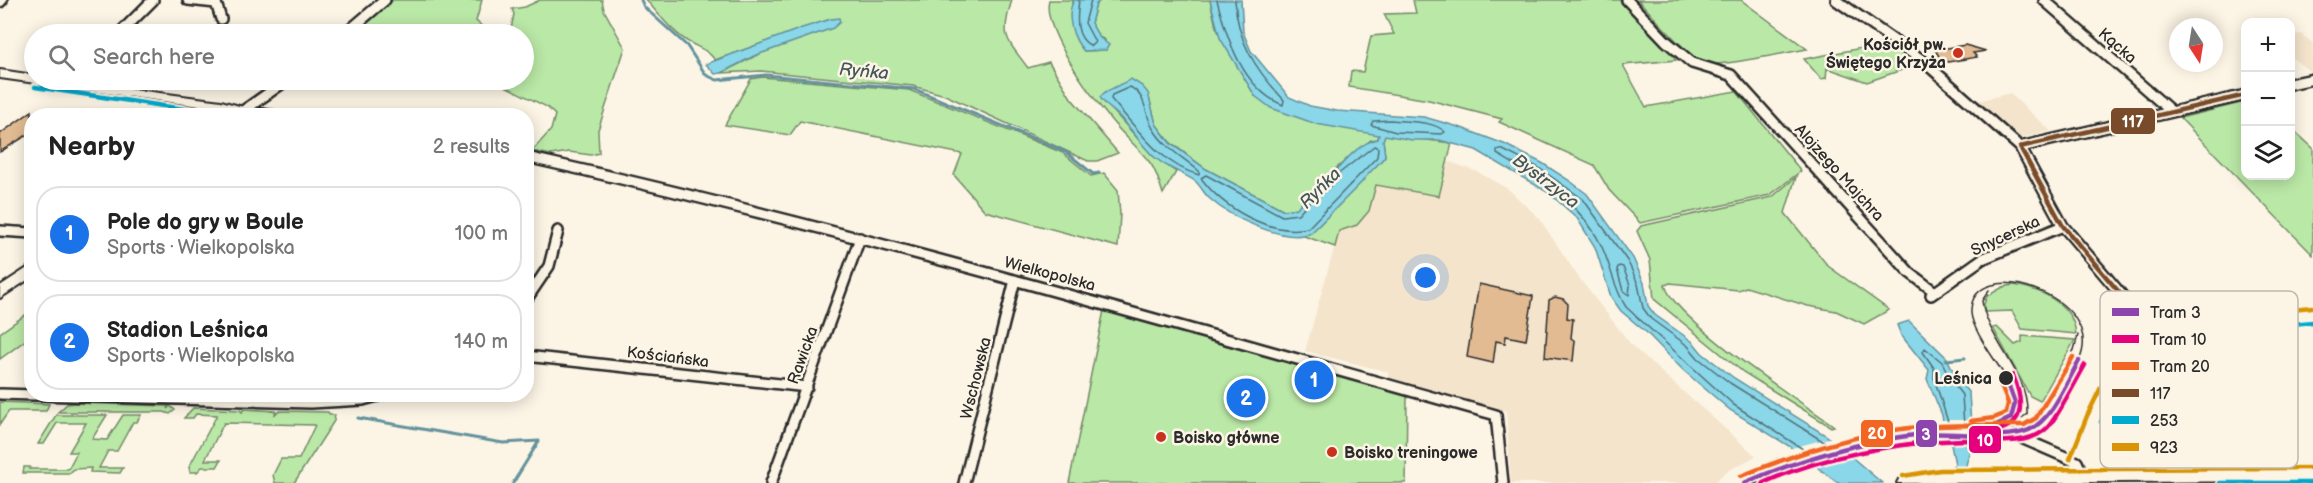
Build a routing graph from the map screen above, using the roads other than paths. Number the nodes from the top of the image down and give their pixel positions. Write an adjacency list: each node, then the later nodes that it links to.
1 (153, 0): 8 (street)
2 (188, 0): 7 (street)
3 (385, 0): 9 (street)
4 (1627, 0): 32 (street, Alojzego Majchra)
5 (1836, 0): 20 (street)
6 (2044, 0): 19 (street, Kącka)
7 (221, 19)
8 (129, 24)
9 (357, 24)
10 (0, 74): 11 (main road)
11 (24, 77)
12 (2313, 79): 13 (street)
13 (2295, 83)
14 (122, 90): 17 (main road)
15 (273, 90): 18 (street)
16 (2241, 96): 19 (street)
17 (224, 108)
18 (247, 108)
19 (2172, 112): 20 (street)
20 (2020, 147): 22 (street)
21 (534, 159): 26 (street, Wielkopolska)
22 (2063, 226): 30 (street); 32 (street, Snycerska)
23 (0, 231): 25 (street)
24 (558, 231): 29 (street)
25 (24, 232)
26 (860, 238): 28 (street, Wielkopolska); 36 (street, Rawicka)
27 (24, 276): 31 (main road)
28 (1015, 280): 47 (street, Wschowska); 48 (street, Wielkopolska)
29 (534, 288)
30 (2118, 291)
31 (0, 293)
32 (1933, 294)
33 (2313, 314): 34 (street)
34 (2298, 316)
35 (534, 357): 36 (street, Kościańska)
36 (807, 387): 46 (street, Rawicka)
37 (0, 394): 38 (street)
38 (24, 395)
39 (276, 402): 40 (street)
40 (328, 402)
41 (2080, 468): 43 (main road); 45 (main road); 49 (street)
42 (2260, 468): 43 (street)
43 (2265, 475): 44 (main road)
44 (2313, 475)
45 (1910, 481)
46 (771, 483)
47 (964, 483)
48 (1503, 483)
49 (1747, 483)

